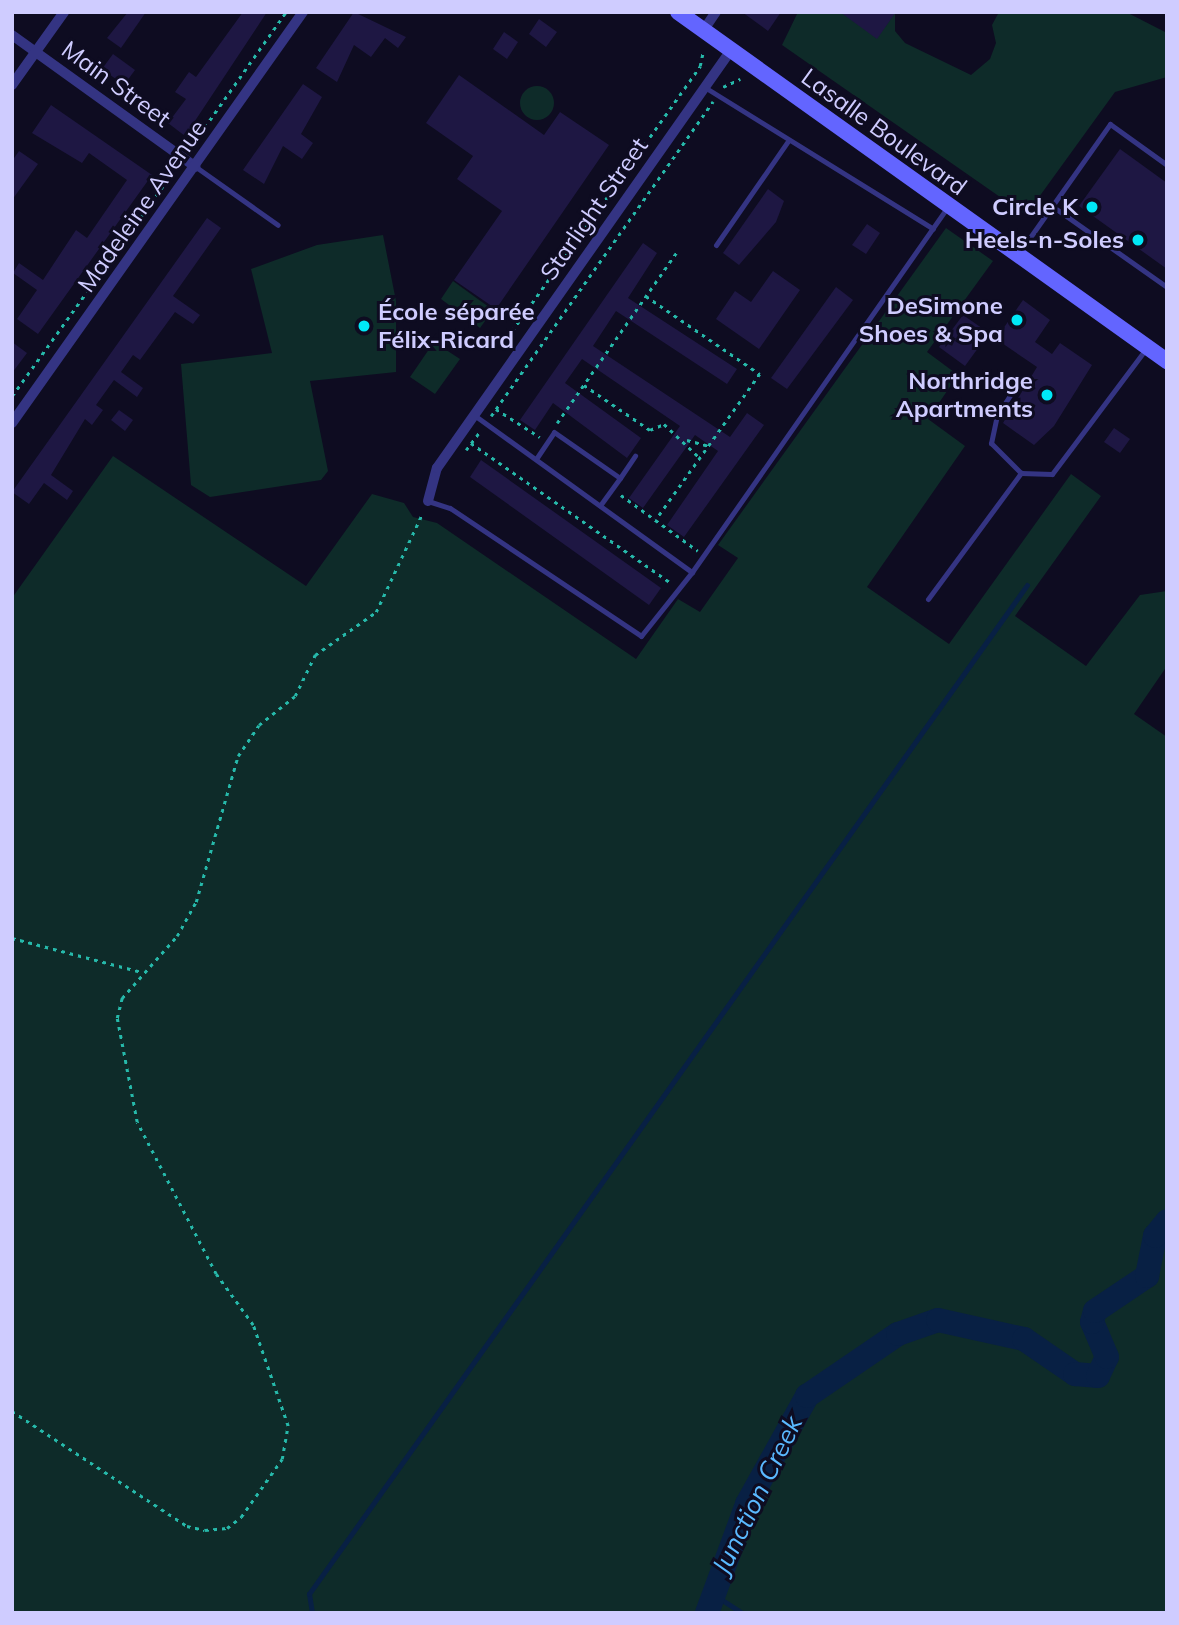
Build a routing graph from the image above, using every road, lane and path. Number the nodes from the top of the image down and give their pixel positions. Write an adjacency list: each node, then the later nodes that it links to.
1 (64, 12): 9 (street)
2 (286, 12): 16 (path)
3 (303, 12): 18 (street, Madeleine Avenue)
4 (678, 12): 6 (main road, Lasalle Boulevard)
5 (716, 12): 6 (street)
6 (703, 31): 8 (main road, Lasalle Boulevard)
7 (12, 35): 9 (street, Main Street)
8 (731, 50): 13 (street, Starlight Street); 19 (main road, Lasalle Boulevard)
9 (36, 52): 12 (street); 16 (street, Main Street)
10 (703, 52): 28 (path)
11 (740, 79): 14 (path)
12 (12, 85)
13 (706, 88): 14 (lane); 35 (street, Starlight Street)
14 (717, 95): 15 (lane); 34 (path)
15 (788, 141): 22 (lane); 23 (lane)
16 (183, 158): 18 (street, Main Street); 33 (path)
17 (1167, 165): 20 (lane)
18 (196, 167): 21 (lane); 36 (street, Madeleine Avenue)
19 (948, 206): 22 (lane); 25 (main road, Lasalle Boulevard)
20 (1052, 206): 25 (lane); 26 (lane)
21 (278, 225)
22 (933, 229): 53 (lane)
23 (716, 245)
24 (676, 253): 27 (path)
25 (1017, 255): 29 (main road, Lasalle Boulevard)
26 (1167, 287)
27 (646, 296): 32 (path); 42 (path)
28 (512, 331)
29 (1147, 348): 30 (main road, Lasalle Boulevard); 47 (lane)
30 (1167, 361)
31 (1018, 383): 47 (lane)
32 (583, 385): 38 (path); 39 (path)
33 (12, 396)
34 (495, 409): 37 (path); 40 (path)
35 (474, 415): 37 (lane); 50 (street, Starlight Street)
36 (12, 423)
37 (486, 423): 41 (path); 45 (lane)
38 (554, 432): 40 (lane); 48 (lane)
39 (687, 440): 42 (path); 46 (path)
40 (547, 442): 45 (lane)
41 (471, 443): 43 (path); 55 (path)
42 (710, 446): 46 (path)
43 (464, 453)
44 (635, 456): 48 (lane)
45 (536, 459): 51 (lane)
46 (701, 459): 52 (path)
47 (1021, 473): 56 (lane)
48 (620, 478): 49 (lane)
49 (613, 489): 51 (lane); 52 (path)
50 (428, 500): 55 (lane); 58 (path)
51 (600, 506): 54 (lane)
52 (656, 520): 53 (path)
53 (704, 555): 54 (lane)
54 (692, 572): 55 (lane)
55 (676, 587)
56 (928, 599)
57 (12, 938): 58 (path)
58 (142, 972): 59 (path)
59 (12, 1411)

